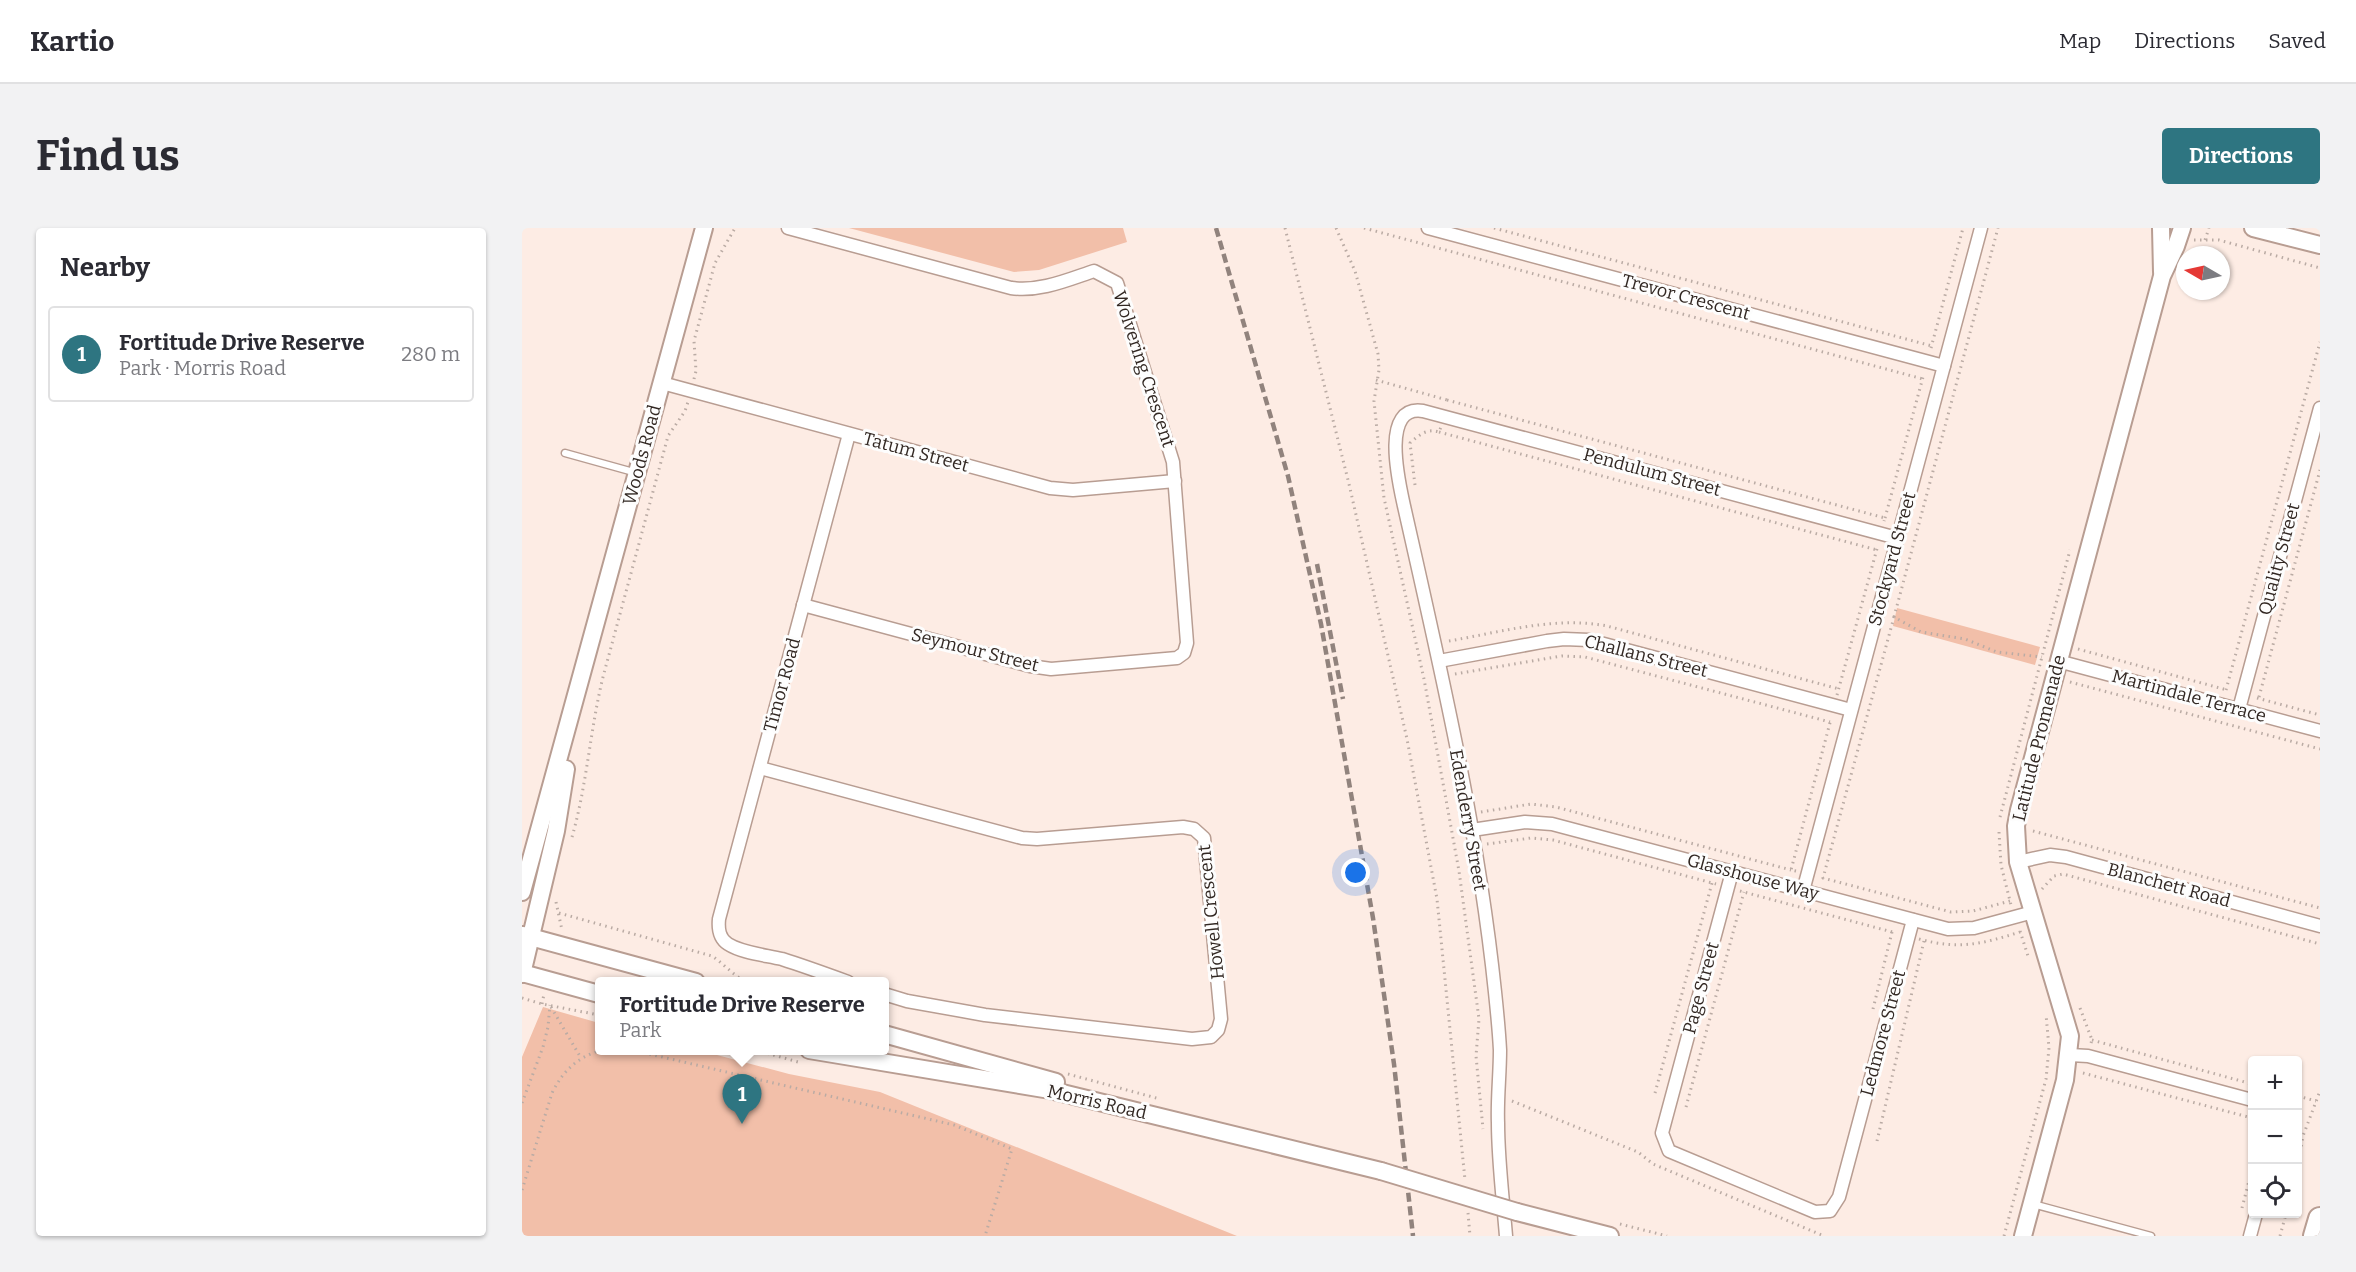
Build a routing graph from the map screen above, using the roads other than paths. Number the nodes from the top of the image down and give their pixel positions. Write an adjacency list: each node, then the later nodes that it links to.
1 (704, 228): 11 (street, Woods Road)
2 (788, 228): 18 (street, Wolvering Crescent)
3 (1428, 228): 10 (street, Trevor Crescent)
4 (1981, 228): 10 (street, Stockyard Street)
5 (2161, 228): 9 (street, Latitude Promenade)
6 (2253, 228): 8 (street)
7 (2187, 234): 9 (street, Latitude Promenade)
8 (2320, 245)
9 (2162, 276): 23 (street, Latitude Promenade)
10 (1944, 366): 19 (street, Stockyard Street)
11 (662, 383): 14 (street, Tatum Street); 17 (street, Woods Road)
12 (2320, 408): 15 (street, Quality Street)
13 (1408, 413): 19 (street, Pendulum Street); 22 (street, Edenderry Street)
14 (849, 434): 18 (street, Tatum Street); 20 (street, Timor Road)
15 (2316, 442): 25 (street, Quality Street)
16 (565, 453): 17 (lane)
17 (637, 473): 24 (street, Woods Road)
18 (1175, 481): 21 (street, Wolvering Crescent)
19 (1897, 538): 26 (street, Stockyard Street)
20 (803, 605): 21 (street, Seymour Street); 28 (street, Timor Road)
21 (1184, 653)
22 (1439, 661): 26 (street, Challans Street); 29 (street, Edenderry Street)
23 (2066, 663): 25 (street, Martindale Terrace); 30 (street, Latitude Promenade)
24 (580, 682): 33 (street, Woods Road); 37 (street, Woods Road)
25 (2239, 709): 27 (street, Martindale Terrace)
26 (1851, 710): 32 (street, Stockyard Street)
27 (2320, 731)
28 (759, 768): 40 (street, Timor Road); 42 (street, Howell Crescent)
29 (1478, 829): 31 (street, Glasshouse Way); 54 (street, Edenderry Street)
30 (2026, 860): 34 (street, Latitude Promenade); 36 (street, Blanchett Road)
31 (1732, 872): 32 (street, Glasshouse Way); 48 (street, Page Street)
32 (1803, 891): 35 (street, Glasshouse Way)
33 (522, 892)
34 (2033, 912): 35 (street, Glasshouse Way); 45 (street, Latitude Promenade)
35 (1913, 920): 48 (street, Ledmore Street)
36 (2320, 926)
37 (527, 936): 38 (street, Woods Road); 39 (street)
38 (522, 973): 41 (street)
39 (681, 977)
40 (836, 977)
41 (595, 993)
42 (889, 995)
43 (889, 1036): 49 (street, Morris Road)
44 (857, 1055): 46 (street, Morris Road); 49 (street, Morris Road)
45 (2070, 1055): 47 (street); 50 (street, Latitude Promenade)
46 (809, 1057)
47 (2248, 1099)
48 (1853, 1145)
49 (1381, 1171): 51 (street, Morris Road, bridge)
50 (2031, 1203): 57 (street, Latitude Promenade); 58 (lane)
51 (1517, 1212): 55 (street, Morris Road); 56 (street, Morris Road)
52 (2255, 1218): 59 (street)
53 (2320, 1219): 60 (highway)
54 (1506, 1236)
55 (1589, 1236)
56 (1610, 1236)
57 (2023, 1236)
58 (2151, 1236)
59 (2250, 1236)
60 (2315, 1236)

